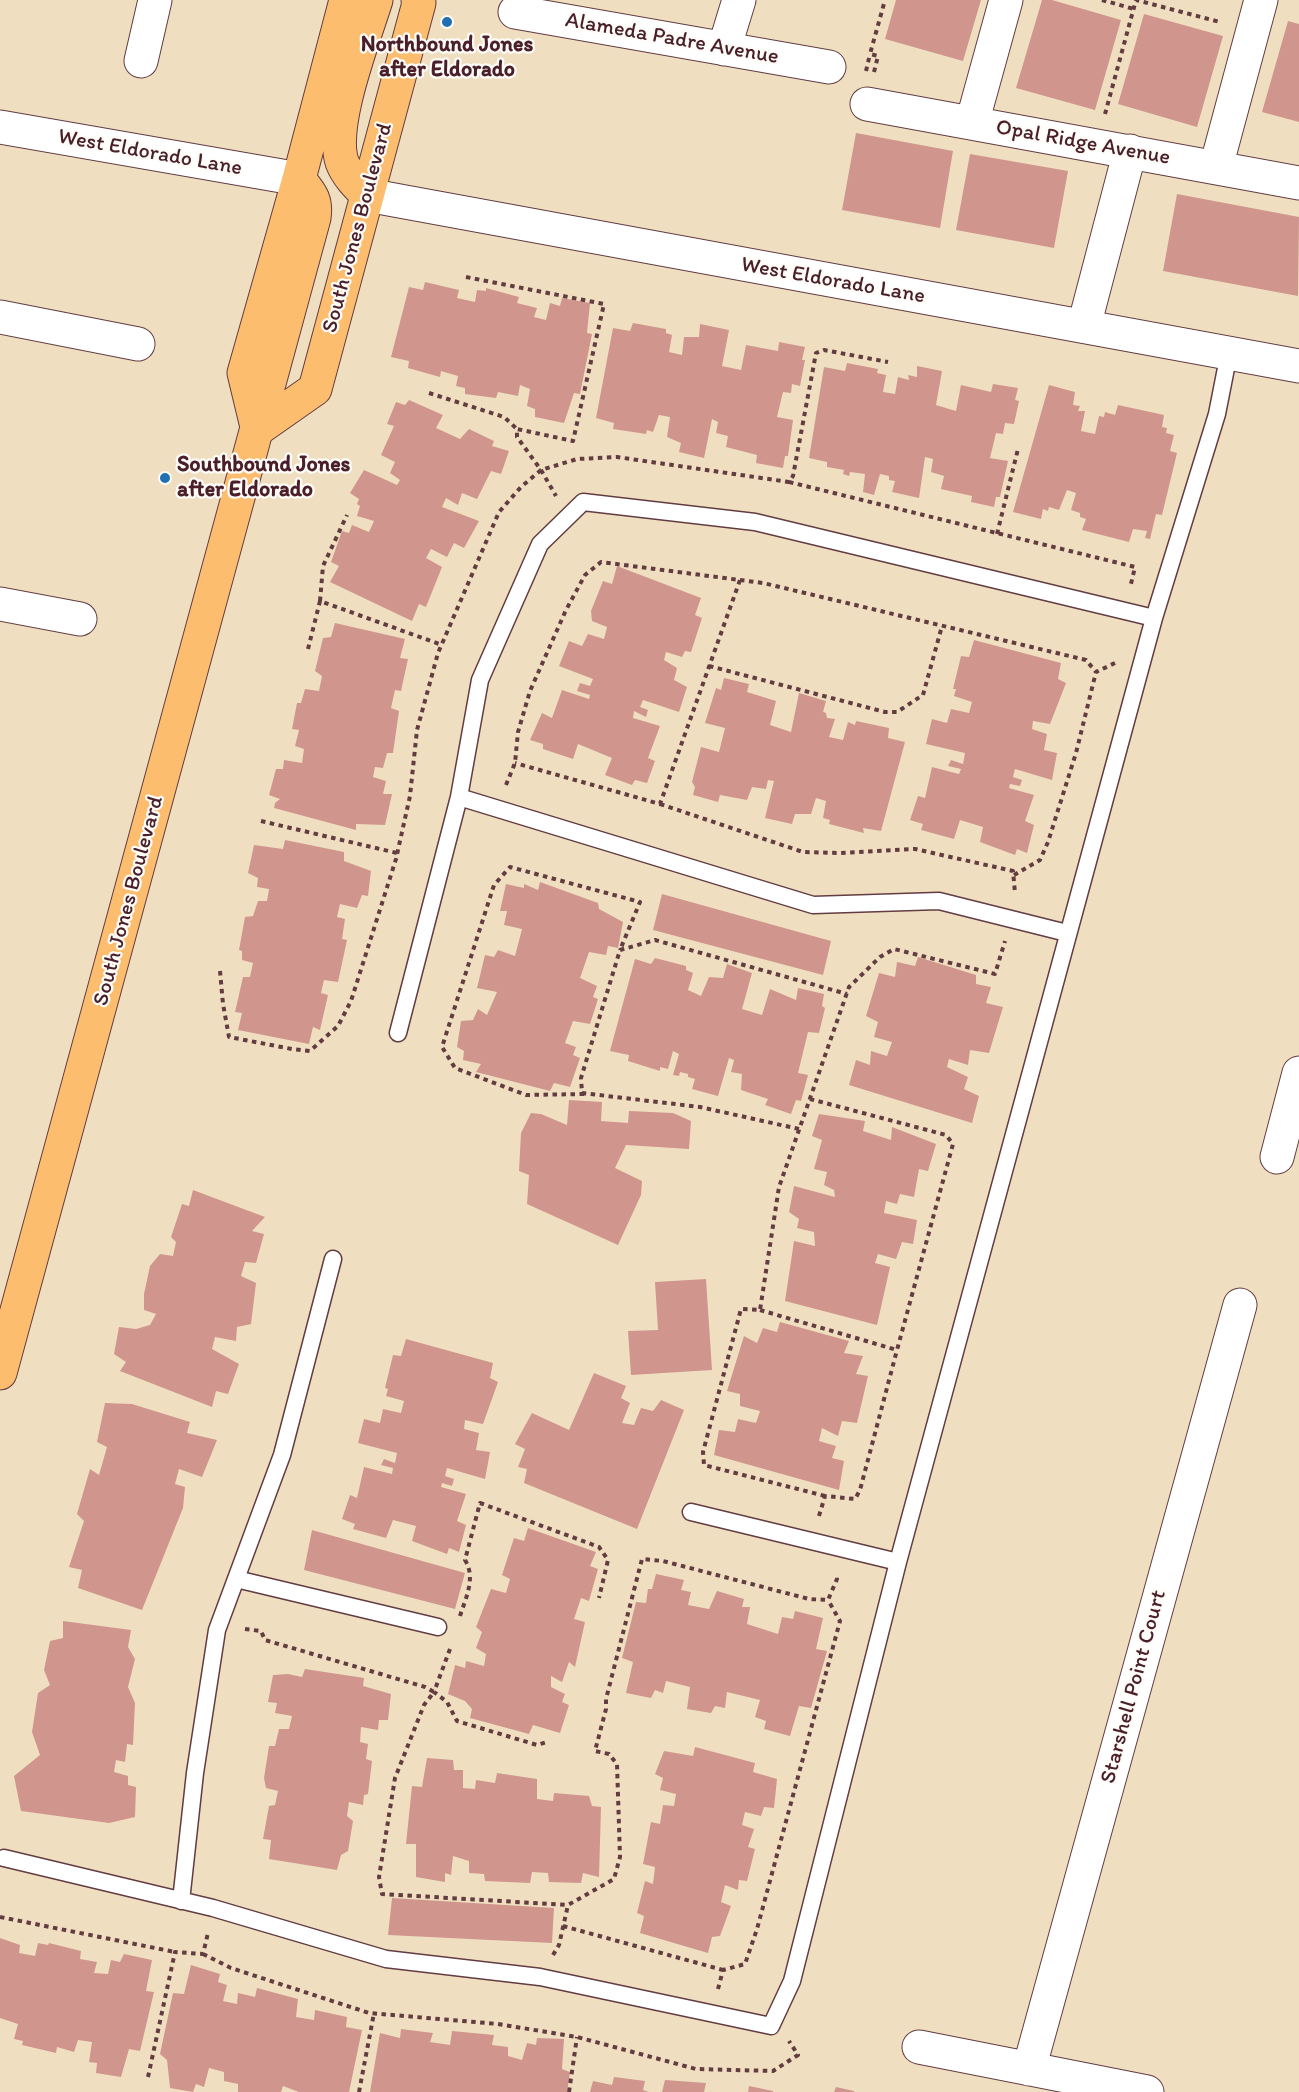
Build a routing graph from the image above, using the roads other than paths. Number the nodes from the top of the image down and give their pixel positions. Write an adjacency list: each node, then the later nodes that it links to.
1 (155, 0): 10 (street)
2 (346, 0): 17 (main road, South Jones Boulevard)
3 (376, 0): 19 (main road)
4 (418, 0): 19 (main road, South Jones Boulevard)
5 (739, 0): 9 (street)
6 (1006, 0): 13 (street)
7 (1261, 0): 16 (street)
8 (515, 12): 9 (street, Alameda Padre Avenue)
9 (724, 49): 11 (street, Alameda Padre Avenue)
10 (141, 61)
11 (829, 67)
12 (867, 104): 13 (street, Opal Ridge Avenue)
13 (972, 123): 15 (street, Opal Ridge Avenue)
14 (0, 127): 17 (street, West Eldorado Lane)
15 (1130, 152): 16 (street, Opal Ridge Avenue); 21 (street)
16 (1216, 167): 18 (street, Opal Ridge Avenue)
17 (299, 179): 25 (main road, South Jones Boulevard)
18 (1299, 183)
19 (367, 195): 21 (street, West Eldorado Lane); 25 (main road, South Jones Boulevard)
20 (0, 317): 22 (street)
21 (1084, 326): 23 (street, West Eldorado Lane)
22 (138, 344)
23 (1229, 353): 24 (street, West Eldorado Lane); 27 (lane)
24 (1299, 366)
25 (258, 429): 36 (main road, South Jones Boulevard)
26 (0, 604): 28 (street)
27 (1154, 618): 29 (lane); 30 (lane)
28 (80, 619)
29 (459, 797): 30 (lane); 31 (lane)
30 (1067, 933): 38 (lane)
31 (398, 1033)
32 (1299, 1073): 33 (street)
33 (1276, 1157)
34 (333, 1259): 39 (lane)
35 (1240, 1305): 44 (street, Starshell Point Court)
36 (0, 1374)
37 (691, 1512): 38 (lane)
38 (898, 1562): 42 (lane)
39 (236, 1579): 40 (lane); 42 (lane)
40 (438, 1627)
41 (4, 1858): 42 (lane)
42 (182, 1901)
43 (919, 2048): 44 (street)
44 (1029, 2069): 45 (street)
45 (1147, 2092)

